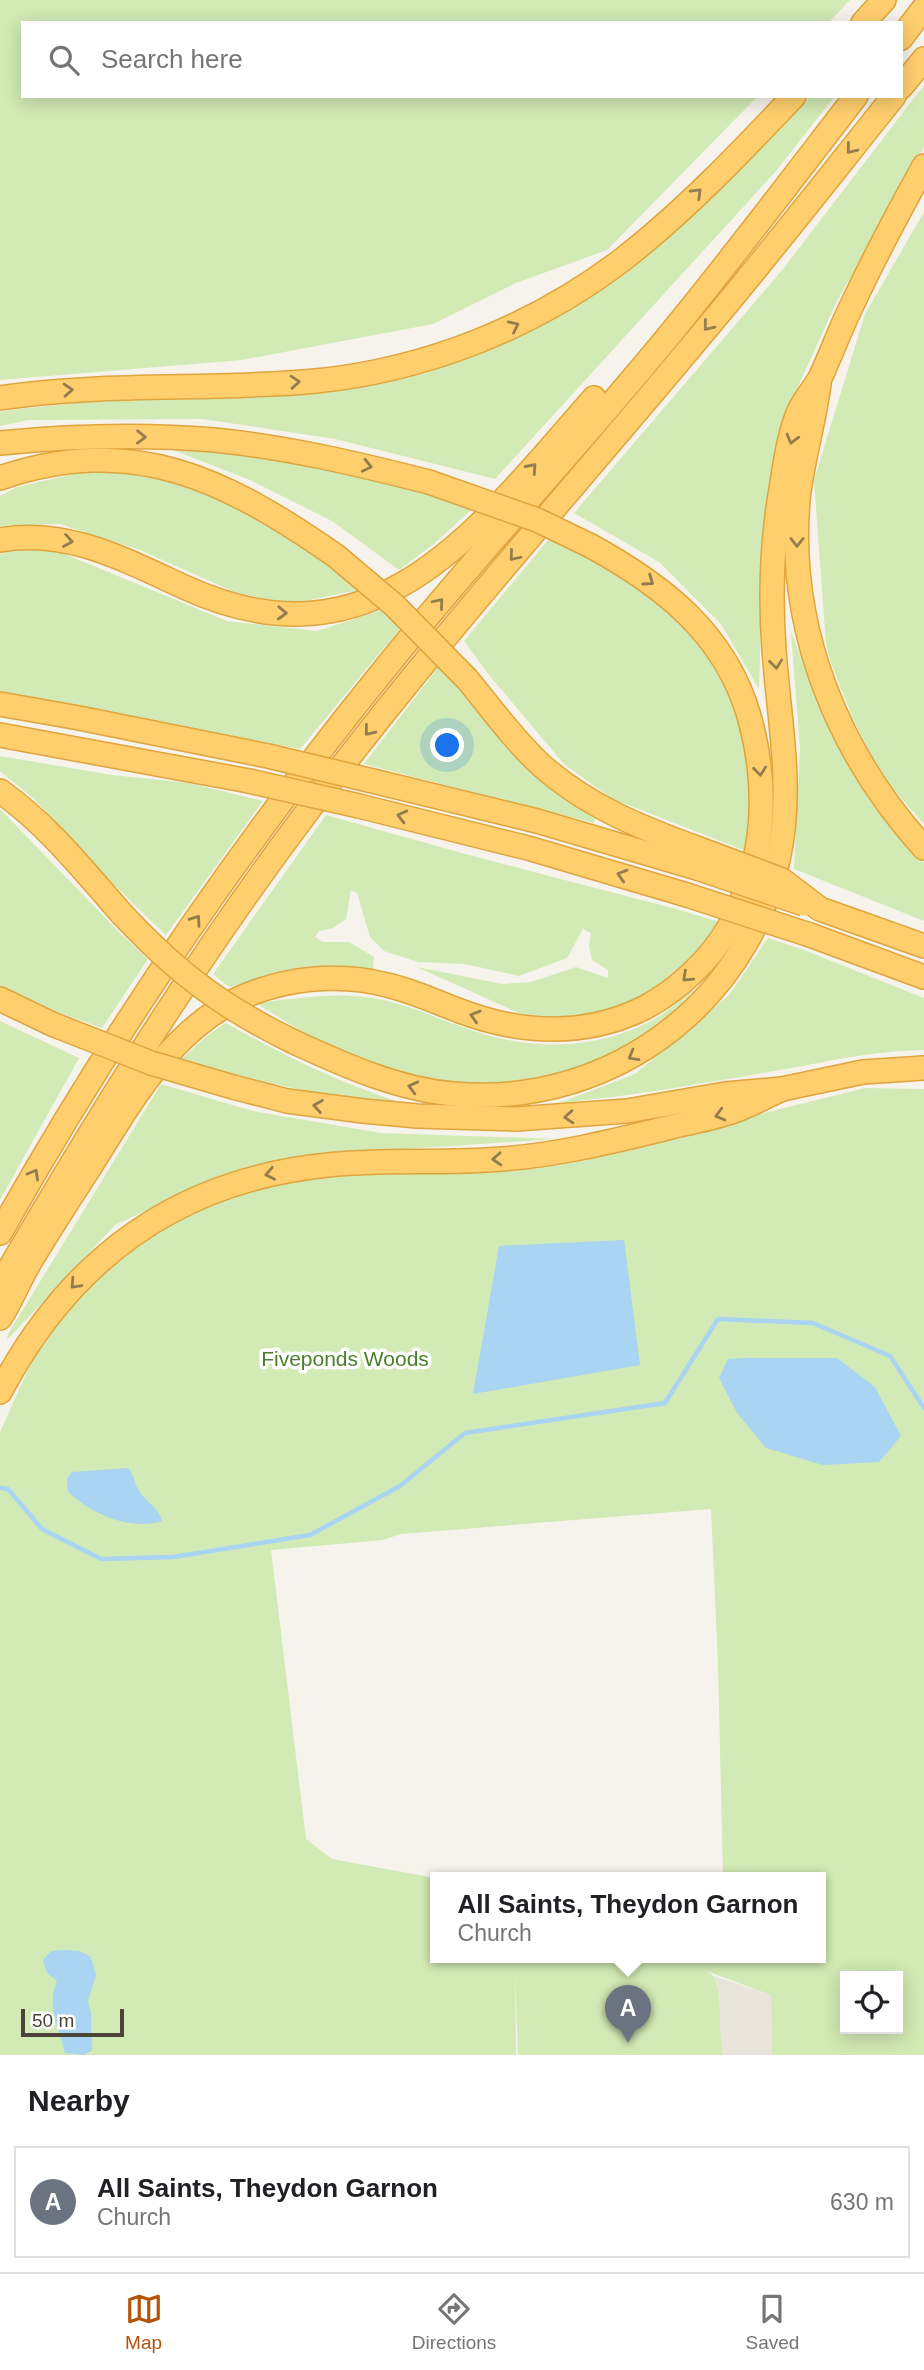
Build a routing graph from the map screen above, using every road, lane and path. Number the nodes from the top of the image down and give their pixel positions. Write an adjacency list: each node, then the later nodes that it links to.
1 (884, 0): 3 (highway)
2 (924, 8): 4 (highway)
3 (865, 21)
4 (903, 34)
5 (924, 59): 6 (highway)
6 (903, 85)
7 (792, 98): 13 (highway, one-way to 7)
8 (854, 98): 11 (highway)
9 (892, 98): 30 (highway, one-way to 30)
10 (924, 166): 12 (highway)
11 (683, 318): 16 (highway, one-way to 11); 29 (highway, one-way to 11)
12 (820, 378): 21 (highway, one-way to 21, bridge); 22 (highway, one-way to 22)
13 (0, 398)
14 (0, 443): 31 (highway, one-way to 31, bridge)
15 (0, 478): 23 (highway, bridge)
16 (0, 540)
17 (0, 704): 23 (highway, bridge)
18 (0, 735): 25 (highway, one-way to 18, bridge)
19 (0, 780): 21 (highway)
20 (0, 790): 21 (highway)
21 (61, 843)
22 (924, 848)
23 (700, 859): 24 (highway, bridge)
24 (924, 946)
25 (924, 976)
26 (0, 999): 28 (highway, one-way to 26, bridge)
27 (924, 1068): 28 (highway)
28 (782, 1089): 32 (highway, one-way to 32)
29 (0, 1233)
30 (0, 1285)
31 (0, 1318)
32 (0, 1392)

